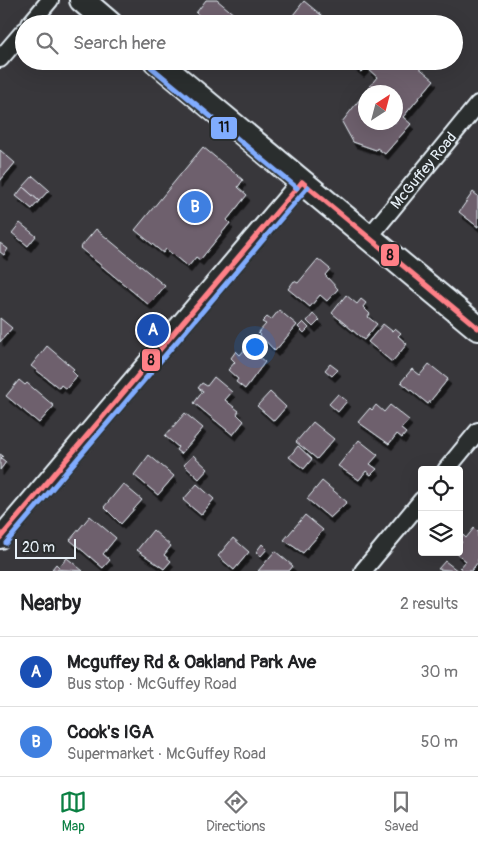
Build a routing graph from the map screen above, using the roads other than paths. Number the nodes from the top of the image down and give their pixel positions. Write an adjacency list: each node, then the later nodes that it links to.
1 (50, 0): 3 (street)
2 (82, 0): 4 (main road)
3 (38, 15)
4 (100, 15)
5 (15, 42): 6 (street)
6 (0, 59)
7 (167, 70): 9 (main road)
8 (478, 104): 10 (street, McGuffey Road)
9 (302, 182): 10 (main road); 15 (street)
10 (369, 237): 11 (main road)
11 (478, 328)
12 (478, 431): 13 (street)
13 (449, 466)
14 (418, 505): 16 (street)
15 (0, 538)
16 (363, 571)

